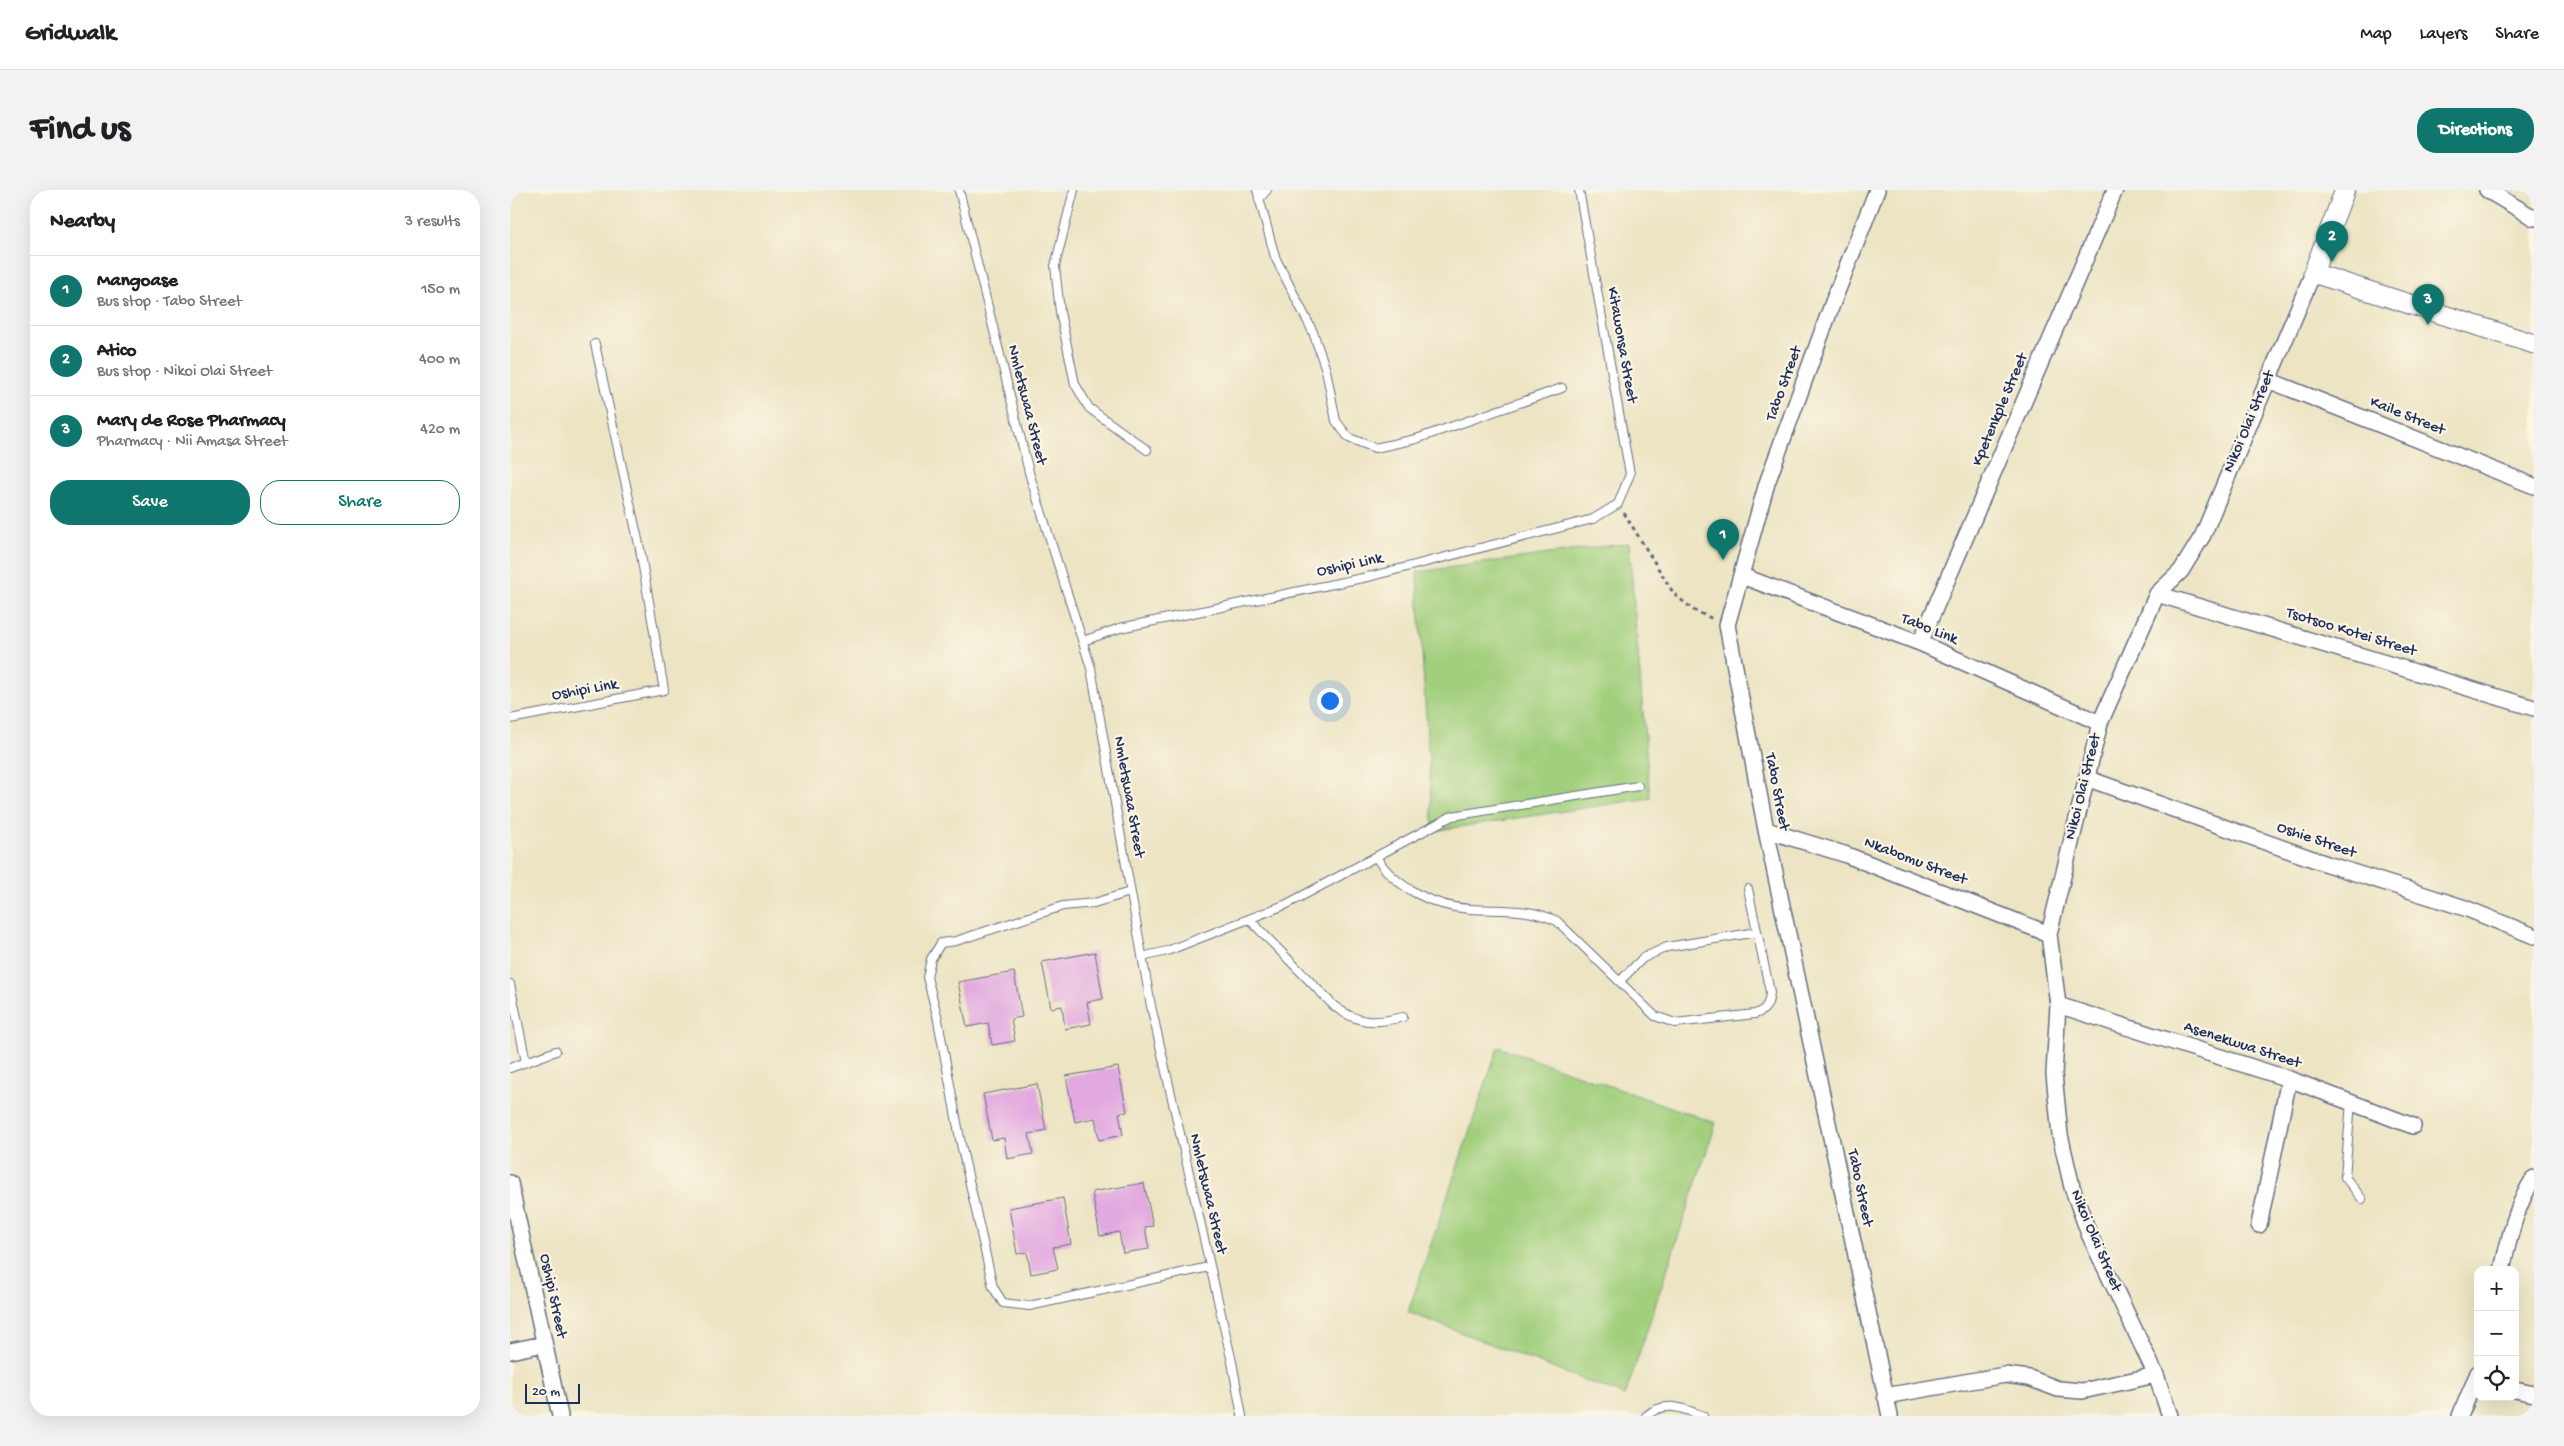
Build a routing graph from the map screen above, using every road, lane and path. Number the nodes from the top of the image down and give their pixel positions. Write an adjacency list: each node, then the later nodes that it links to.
1 (960, 190): 23 (lane, Nmletswaa Street)
2 (1074, 190): 17 (lane)
3 (1257, 190): 10 (lane)
4 (1267, 190): 10 (lane)
5 (1579, 190): 19 (lane, Kitawonsa Street)
6 (1877, 190): 20 (street, Tabo Street)
7 (2115, 190): 24 (street, Kpetenkple Street)
8 (2345, 190): 12 (street, Nikoi Olai Street)
9 (2487, 190): 11 (street)
10 (1259, 199): 16 (lane)
11 (2534, 218)
12 (2313, 273): 14 (street); 15 (street, Nikoi Olai Street)
13 (595, 344): 26 (lane, Oshipi Link)
14 (2534, 344)
15 (2268, 380): 18 (street, Kaile Street); 21 (street, Nikoi Olai Street)
16 (1562, 388)
17 (1147, 450)
18 (2534, 486)
19 (1618, 504): 22 (path); 23 (lane, Oshipi Link)
20 (1742, 576): 22 (street, Tabo Street); 24 (street, Tabo Link)
21 (2157, 594): 25 (street, Tsotsoo Kotei Street); 27 (street, Nikoi Olai Street)
22 (1727, 625): 30 (street, Tabo Street)
23 (1083, 641): 33 (lane, Nmletswaa Street)
24 (1920, 644): 27 (street, Tabo Link)
25 (2534, 708)
26 (510, 719)
27 (2100, 723): 28 (street, Nikoi Olai Street)
28 (2086, 778): 36 (street, Nikoi Olai Street); 37 (street, Oshie Street)
29 (1638, 786): 31 (lane)
30 (1766, 830): 36 (street, Nkabomu Street); 61 (street, Tabo Street)
31 (1376, 857): 34 (lane); 39 (lane)
32 (1748, 889): 35 (lane)
33 (1130, 892): 38 (lane, Nmletswaa Street); 54 (lane)
34 (1249, 919): 38 (lane); 42 (lane)
35 (1757, 932): 39 (lane); 39 (lane)
36 (2049, 934): 41 (street, Nikoi Olai Street)
37 (2534, 936)
38 (1142, 957): 54 (lane, Nmletswaa Street)
39 (1620, 981)
40 (510, 984): 44 (lane)
41 (2058, 1005): 46 (street, Asenekwua Street); 57 (street, Nikoi Olai Street)
42 (1403, 1017)
43 (556, 1051): 44 (lane)
44 (526, 1062): 45 (lane)
45 (510, 1068)
46 (2289, 1079): 47 (street, Asenekwua Street); 52 (street)
47 (2351, 1102): 48 (street, Asenekwua Street); 51 (lane)
48 (2413, 1126)
49 (2534, 1178): 53 (street)
50 (510, 1183): 55 (street, Oshipi Street)
51 (2362, 1199)
52 (2258, 1225)
53 (2503, 1266)
54 (1210, 1267): 63 (lane, Nmletswaa Street)
55 (544, 1344): 56 (street); 62 (street, Oshipi Street)
56 (510, 1351)
57 (2156, 1375): 61 (street); 67 (street, Nikoi Olai Street)
58 (2474, 1385): 68 (street)
59 (2519, 1391): 60 (street)
60 (2534, 1394)
61 (1885, 1396): 66 (street, Tabo Street)
62 (560, 1416)
63 (1242, 1416)
64 (1646, 1416): 65 (lane)
65 (1703, 1416)
66 (1890, 1416)
67 (2170, 1416)
68 (2460, 1416)

